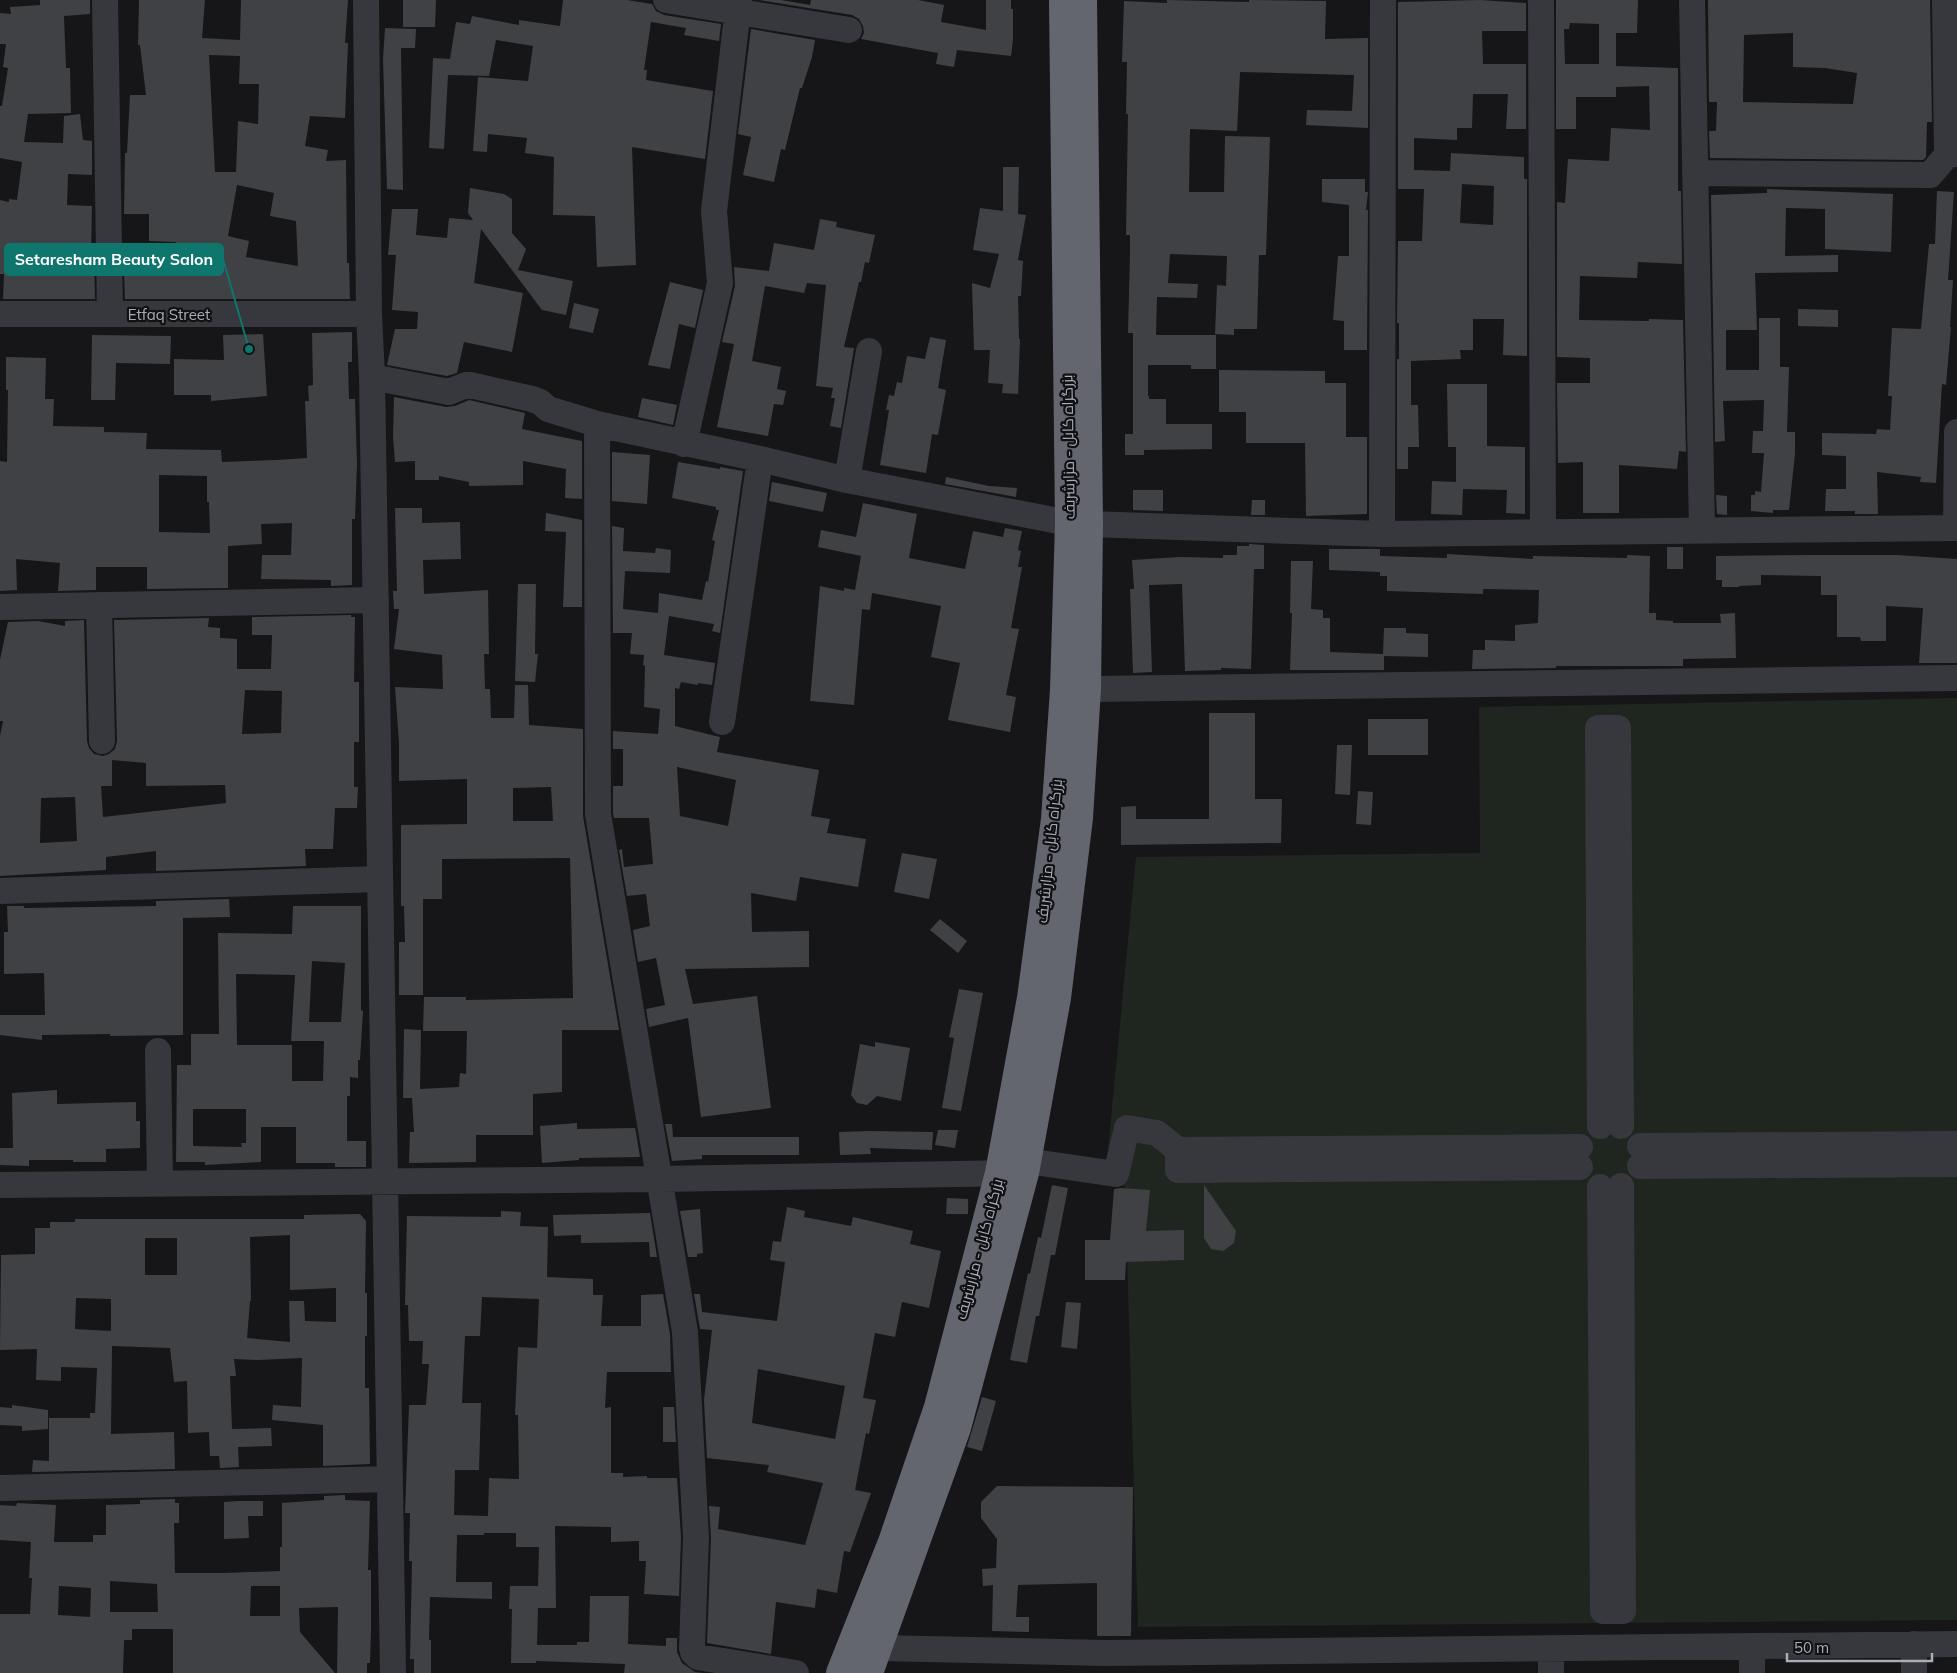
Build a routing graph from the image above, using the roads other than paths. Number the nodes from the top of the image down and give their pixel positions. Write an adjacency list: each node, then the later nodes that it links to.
1 (105, 0): 15 (street)
2 (366, 0): 16 (street)
3 (666, 0): 10 (street)
4 (1063, 0): 24 (highway, بزرگراه کابل - مزارشریف)
5 (1083, 0): 24 (highway, بزرگراه کابل - مزارشریف)
6 (1383, 0): 28 (street)
7 (1541, 0): 27 (street)
8 (1692, 0): 13 (street)
9 (1945, 0): 12 (street)
10 (739, 6): 11 (street); 21 (street)
11 (849, 30)
12 (1952, 154): 13 (street)
13 (1695, 173): 26 (street)
14 (0, 314): 15 (street, Etfaq Street)
15 (110, 314): 16 (street, Etfaq Street)
16 (369, 314): 18 (street)
17 (869, 351): 23 (street)
18 (372, 377): 19 (street); 29 (street)
19 (597, 424): 21 (street); 45 (street)
20 (1957, 432): 25 (street)
21 (684, 444): 22 (street)
22 (760, 459): 23 (street); 34 (street)
23 (847, 480): 24 (street)
24 (1079, 524): 28 (street); 33 (highway, بزرگراه کابل - مزارشریف); 44 (highway, بزرگراه کابل - مزارشریف)
25 (1957, 528): 26 (street)
26 (1702, 530): 27 (street)
27 (1543, 532): 28 (street)
28 (1382, 534)
29 (376, 600): 30 (street); 36 (street)
30 (99, 605): 31 (street); 35 (street)
31 (0, 607)
32 (1957, 678): 33 (street)
33 (1087, 689): 44 (highway, بزرگراه کابل - مزارشریف)
34 (722, 722)
35 (102, 741)
36 (380, 879): 37 (street); 46 (street)
37 (0, 891)
38 (158, 1051): 47 (street)
39 (1610, 1126): 39 (street); 41 (street); 42 (street)
40 (1957, 1144): 41 (street)
41 (1640, 1156): 43 (street); 49 (street)
42 (1580, 1157): 44 (street); 49 (street)
43 (1957, 1164)
44 (1017, 1169): 45 (street); 55 (highway, بزرگراه کابل - مزارشریف); 61 (highway, بزرگراه کابل - مزارشریف)
45 (659, 1179): 46 (street); 60 (street)
46 (385, 1182): 47 (street); 50 (street)
47 (160, 1184): 48 (street)
48 (0, 1186)
49 (1610, 1187): 56 (street)
50 (390, 1479): 51 (street); 59 (street)
51 (0, 1488)
52 (1914, 1644): 53 (street); 54 (street); 64 (street)
53 (1957, 1644)
54 (1752, 1646): 56 (street); 63 (street)
55 (879, 1648): 58 (street); 62 (highway, بزرگراه کابل - مزارشریف)
56 (1604, 1648): 57 (street)
57 (1551, 1661): 58 (street)
58 (1143, 1662)
59 (393, 1673)
60 (796, 1673)
61 (840, 1673)
62 (869, 1673)
63 (1752, 1673)
64 (1914, 1673)

